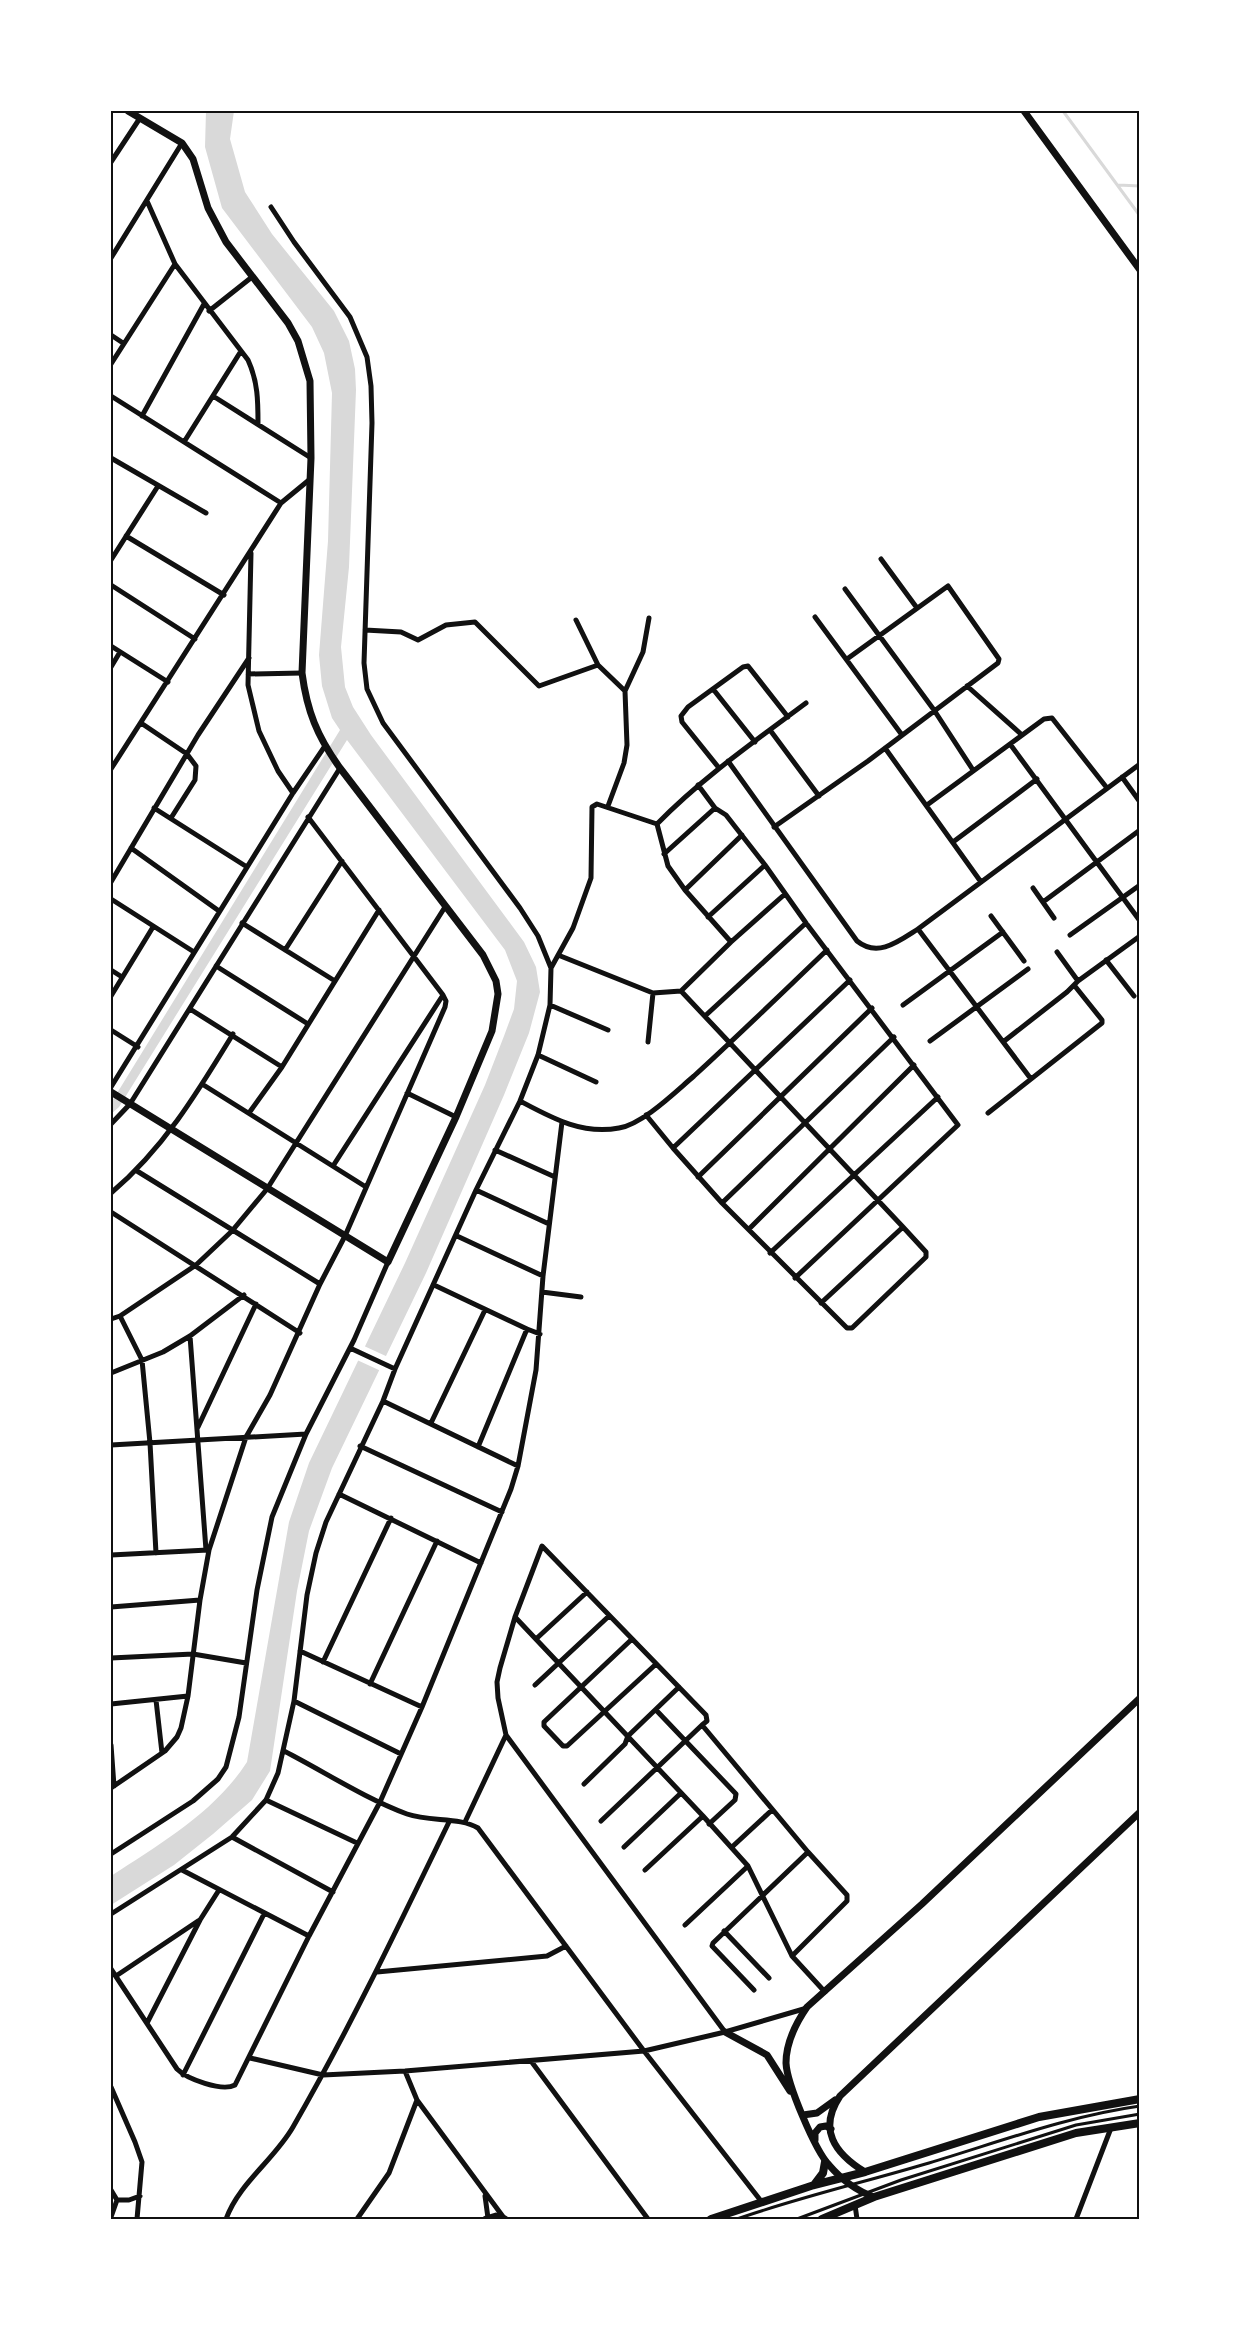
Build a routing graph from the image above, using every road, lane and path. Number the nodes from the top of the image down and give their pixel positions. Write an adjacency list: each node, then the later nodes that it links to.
1 (128, 111): 3 (street)
2 (1024, 111): 10 (street)
3 (140, 118): 4 (street); 5 (street)
4 (182, 143): 6 (street); 11 (street)
5 (111, 162)
6 (147, 201): 8 (street); 9 (street)
7 (272, 207): 40 (street)
8 (111, 258)
9 (175, 264): 12 (street); 15 (street)
10 (1140, 270)
11 (252, 277): 13 (street); 23 (street)
12 (204, 304): 13 (street); 20 (street)
13 (209, 311): 16 (street)
14 (111, 335): 15 (street)
15 (123, 343): 17 (street)
16 (241, 351): 19 (street); 21 (street)
17 (111, 364)
18 (111, 396): 20 (street)
19 (213, 396): 21 (street); 22 (street)
20 (142, 416): 22 (street)
21 (258, 424): 23 (street)
22 (184, 442): 27 (street)
23 (311, 458): 25 (street)
24 (112, 461): 26 (street)
25 (309, 480): 27 (street); 49 (street)
26 (158, 486): 28 (street); 29 (street)
27 (281, 503): 30 (street)
28 (206, 513)
29 (126, 536): 32 (street); 35 (street)
30 (251, 551): 35 (street); 45 (street)
31 (881, 559): 36 (street)
32 (111, 560)
33 (111, 585): 42 (street)
34 (845, 589): 41 (street)
35 (224, 595): 42 (street)
36 (917, 608): 41 (street); 52 (street)
37 (815, 617): 46 (street)
38 (649, 618): 54 (street)
39 (576, 620): 47 (street)
40 (365, 630): 47 (street); 131 (street)
41 (879, 635): 46 (street); 56 (street)
42 (195, 639): 51 (street)
43 (111, 646): 44 (street)
44 (120, 651): 48 (street); 51 (street)
45 (249, 658): 50 (street); 66 (street)
46 (847, 659): 60 (street)
47 (598, 665): 54 (street)
48 (111, 667)
49 (302, 673): 50 (street); 64 (street)
50 (249, 674): 77 (street)
51 (168, 682): 58 (street)
52 (967, 686): 56 (street); 61 (street)
53 (713, 689): 57 (street); 62 (street); 70 (street)
54 (625, 691): 81 (street)
55 (806, 703): 57 (street)
56 (934, 710): 60 (street); 72 (street)
57 (788, 717): 59 (street)
58 (141, 723): 66 (street); 71 (street)
59 (770, 730): 62 (street); 78 (street)
60 (902, 735): 65 (street)
61 (1022, 735): 63 (street); 76 (street)
62 (754, 742): 67 (street)
63 (1010, 744): 72 (street); 74 (street)
64 (326, 748): 69 (street); 77 (street)
65 (885, 748): 78 (street); 80 (street)
66 (187, 754): 82 (street); 85 (street)
67 (728, 762): 70 (street); 88 (street)
68 (1140, 764): 73 (street)
69 (338, 765): 84 (street); 107 (street)
70 (719, 768): 75 (street)
71 (111, 769)
72 (972, 770): 80 (street)
73 (1122, 777): 76 (street); 79 (street)
74 (1037, 779): 86 (street); 91 (street)
75 (698, 785): 83 (street); 87 (street)
76 (1107, 788): 86 (street)
77 (293, 793): 97 (street)
78 (819, 796): 88 (street)
79 (1140, 802)
80 (927, 805): 91 (street)
81 (608, 806): 87 (street); 126 (street)
82 (154, 808): 85 (street); 92 (street)
83 (715, 808): 90 (street); 93 (street)
84 (308, 817): 94 (street); 114 (street)
85 (171, 818): 97 (street)
86 (1066, 818): 95 (street); 99 (street)
87 (657, 824): 93 (street)
88 (774, 827): 117 (street)
89 (1140, 830): 95 (street)
90 (742, 835): 96 (street); 102 (street)
91 (953, 842): 99 (street)
92 (131, 848): 98 (street); 108 (street)
93 (664, 854): 102 (street)
94 (342, 861): 109 (street); 122 (street)
95 (1098, 862): 104 (street); 106 (street)
96 (765, 865): 103 (street); 111 (street)
97 (247, 867): 108 (street)
98 (111, 882)
99 (981, 882): 117 (street)
100 (1140, 885): 104 (street)
101 (1033, 888): 106 (street)
102 (685, 890): 111 (street)
103 (785, 894): 115 (street); 121 (street)
104 (1123, 897): 113 (street); 119 (street)
105 (111, 899): 116 (street)
106 (1043, 902): 112 (street)
107 (445, 907): 127 (street); 177 (street)
108 (219, 910): 124 (street)
109 (379, 910): 127 (street); 137 (street)
110 (992, 916): 118 (street)
111 (708, 917): 121 (street)
112 (1054, 918)
113 (1140, 921)
114 (242, 923): 122 (street); 130 (street)
115 (806, 923): 123 (street); 149 (street)
116 (153, 927): 124 (street); 135 (street)
117 (918, 929): 134 (street)
118 (1003, 932): 129 (street); 134 (street)
119 (1070, 935)
120 (1140, 936): 128 (street)
121 (731, 942): 139 (street)
122 (285, 950): 137 (street)
123 (827, 950): 136 (street); 158 (street)
124 (194, 952): 159 (street)
125 (1057, 952): 138 (street)
126 (558, 955): 131 (street); 140 (street)
127 (412, 956): 141 (street); 182 (street)
128 (1106, 960): 138 (street); 143 (street)
129 (1024, 961)
130 (216, 966): 148 (street); 150 (street)
131 (551, 968): 144 (street)
132 (1028, 969): 146 (street)
133 (111, 970): 135 (street)
134 (950, 970): 145 (street); 146 (street)
135 (122, 977): 142 (street)
136 (850, 980): 147 (street); 163 (street)
137 (335, 981): 150 (street)
138 (1076, 983): 157 (street); 164 (street)
139 (681, 991): 140 (street); 149 (street)
140 (653, 993): 156 (street)
141 (443, 995): 169 (street); 186 (street)
142 (111, 996)
143 (1134, 996)
144 (550, 1005): 152 (street); 160 (street)
145 (903, 1005)
146 (976, 1006): 155 (street); 157 (street)
147 (872, 1008): 154 (street); 170 (street)
148 (190, 1009): 153 (street); 173 (street)
149 (705, 1016): 158 (street)
150 (308, 1024): 162 (street)
151 (111, 1030): 159 (street)
152 (608, 1030)
153 (233, 1035): 162 (street); 166 (street)
154 (894, 1037): 161 (street); 179 (street)
155 (930, 1041)
156 (648, 1042)
157 (1003, 1042): 164 (street)
158 (730, 1043): 163 (street); 176 (street)
159 (138, 1047): 167 (street)
160 (538, 1055): 165 (street); 172 (street)
161 (914, 1065): 171 (street); 184 (street)
162 (282, 1067): 174 (street)
163 (755, 1070): 170 (street); 183 (street)
164 (1031, 1079): 175 (street)
165 (596, 1082)
166 (202, 1084): 174 (street); 181 (street)
167 (111, 1087)
168 (111, 1092): 173 (street)
169 (407, 1093): 177 (street); 191 (street)
170 (780, 1096): 179 (street); 190 (street)
171 (938, 1097): 188 (street); 195 (street)
172 (520, 1101): 178 (street); 185 (street)
173 (128, 1103): 180 (street); 181 (street)
174 (249, 1113): 182 (street)
175 (988, 1113)
176 (646, 1114): 178 (street); 183 (street)
177 (456, 1117): 205 (street)
178 (562, 1122): 189 (street)
179 (805, 1122): 184 (street); 196 (street)
180 (111, 1124)
181 (172, 1130): 187 (street); 192 (street)
182 (296, 1143): 186 (street); 192 (street)
183 (673, 1148): 190 (street)
184 (830, 1149): 188 (street); 200 (street)
185 (495, 1150): 189 (street); 193 (street)
186 (333, 1166): 191 (street)
187 (137, 1171): 194 (street); 201 (street)
188 (853, 1174): 195 (street); 204 (street)
189 (555, 1177): 198 (street)
190 (698, 1177): 196 (street)
191 (366, 1187): 202 (street)
192 (267, 1189): 201 (street); 202 (street)
193 (476, 1190): 198 (street); 203 (street)
194 (111, 1193)
195 (878, 1200): 199 (street); 208 (street)
196 (722, 1203): 200 (street)
197 (111, 1212): 206 (street)
198 (549, 1224): 207 (street)
199 (903, 1227): 214 (street); 214 (street)
200 (749, 1229): 204 (street)
201 (232, 1231): 206 (street); 209 (street)
202 (345, 1236): 205 (street); 209 (street)
203 (457, 1236): 207 (street); 210 (street)
204 (770, 1253): 208 (street)
205 (388, 1262): 223 (street)
206 (196, 1265): 212 (street); 217 (street)
207 (543, 1276): 211 (street)
208 (795, 1278): 214 (street)
209 (320, 1284): 220 (street)
210 (434, 1285): 216 (street); 225 (street)
211 (542, 1292): 213 (street); 221 (street)
212 (244, 1295): 215 (street); 222 (street)
213 (581, 1297)
214 (821, 1303)
215 (256, 1304): 220 (street); 229 (street)
216 (485, 1310): 219 (street); 228 (street)
217 (120, 1316): 218 (street); 224 (street)
218 (111, 1319)
219 (527, 1329): 221 (street); 236 (street)
220 (300, 1333): 231 (street)
221 (540, 1334): 237 (street)
222 (190, 1336): 224 (street); 229 (street)
223 (350, 1348): 225 (street); 230 (street)
224 (142, 1360): 226 (street); 233 (street)
225 (395, 1370): 227 (street)
226 (111, 1373)
227 (383, 1401): 228 (street); 235 (street)
228 (431, 1423): 236 (street)
229 (198, 1428): 232 (street)
230 (306, 1434): 231 (street); 257 (street)
231 (246, 1437): 232 (street); 242 (street)
232 (197, 1439): 233 (street); 242 (street)
233 (150, 1443): 234 (street); 243 (street)
234 (111, 1445)
235 (360, 1446): 238 (street); 239 (street)
236 (478, 1447): 237 (street)
237 (518, 1466): 239 (street)
238 (339, 1494): 240 (street); 253 (street)
239 (502, 1512): 245 (street)
240 (391, 1518): 241 (street); 256 (street)
241 (437, 1541): 245 (street); 260 (street)
242 (208, 1550): 243 (street); 247 (street)
243 (156, 1553): 244 (street)
244 (111, 1555)
245 (481, 1563): 269 (street)
246 (586, 1592): 249 (street); 250 (street); 251 (street)
247 (200, 1600): 248 (street); 254 (street)
248 (111, 1607)
249 (609, 1616): 252 (street); 258 (street)
250 (515, 1617): 251 (street); 273 (street)
251 (536, 1639): 258 (street)
252 (631, 1640): 259 (street); 262 (street)
253 (300, 1652): 256 (street); 267 (street)
254 (193, 1654): 255 (street); 257 (street); 264 (street)
255 (111, 1658)
256 (323, 1662): 260 (street)
257 (246, 1663): 298 (street)
258 (559, 1663): 261 (street); 262 (street)
259 (655, 1665): 263 (street); 271 (street)
260 (370, 1684): 269 (street)
261 (535, 1685)
262 (582, 1687): 271 (street); 271 (street)
263 (679, 1687): 270 (street); 272 (street)
264 (188, 1696): 266 (street); 278 (street)
265 (1140, 1698): 318 (street)
266 (156, 1700): 268 (street); 278 (street)
267 (294, 1701): 277 (street); 279 (street)
268 (111, 1704)
269 (422, 1707): 279 (street)
270 (656, 1710): 274 (street); 275 (street)
271 (604, 1712): 274 (street)
272 (702, 1725): 275 (street); 286 (street)
273 (506, 1734): 291 (street); 321 (street)
274 (628, 1736): 280 (street); 281 (street)
275 (686, 1741): 280 (street); 292 (street)
276 (111, 1745): 282 (street)
277 (284, 1751): 284 (street); 285 (street)
278 (162, 1754): 282 (street)
279 (401, 1754): 285 (street)
280 (657, 1767): 283 (street); 289 (street)
281 (584, 1784)
282 (112, 1787)
283 (681, 1793): 288 (street); 295 (street)
284 (266, 1800): 293 (street); 294 (street)
285 (380, 1802): 290 (street); 294 (street)
286 (772, 1810): 296 (street); 297 (street)
287 (1140, 1812): 329 (street)
288 (703, 1816): 292 (street); 301 (street)
289 (601, 1821)
290 (449, 1822): 291 (street); 314 (street)
291 (465, 1822): 311 (street)
292 (710, 1824): 296 (street)
293 (232, 1837): 300 (street); 303 (street)
294 (357, 1844): 303 (street)
295 (624, 1847)
296 (732, 1847): 299 (street)
297 (808, 1852): 304 (street); 312 (street)
298 (111, 1854)
299 (748, 1866): 304 (street); 308 (street)
300 (182, 1870): 302 (street); 305 (street)
301 (645, 1870)
302 (219, 1890): 306 (street); 307 (street)
303 (333, 1892): 310 (street)
304 (762, 1897): 309 (street); 312 (street)
305 (111, 1914)
306 (264, 1914): 310 (street); 326 (street)
307 (200, 1920): 315 (street); 320 (street)
308 (685, 1924)
309 (724, 1931): 316 (street); 317 (street)
310 (309, 1936): 323 (street)
311 (567, 1946): 314 (street); 322 (street)
312 (792, 1956): 318 (street)
313 (111, 1969): 315 (street)
314 (376, 1972): 327 (street)
315 (116, 1976): 320 (street)
316 (769, 1978)
317 (754, 1990)
318 (825, 1992): 319 (street)
319 (807, 2007): 321 (street); 332 (street)
320 (147, 2023): 326 (street)
321 (724, 2032): 322 (street); 332 (street)
322 (644, 2051): 324 (street); 351 (street)
323 (250, 2058): 326 (street); 327 (street)
324 (531, 2061): 325 (street); 359 (street)
325 (405, 2071): 327 (street); 331 (street)
326 (183, 2075)
327 (323, 2075): 356 (street)
328 (111, 2087): 348 (street)
329 (840, 2096): 335 (street); 338 (street)
330 (1140, 2099): 341 (main road)
331 (417, 2100): 347 (street); 357 (street)
332 (795, 2100): 335 (street)
333 (1140, 2106): 344 (lane)
334 (1140, 2114): 346 (lane)
335 (803, 2115): 339 (street)
336 (1140, 2123): 337 (main road)
337 (1112, 2126): 349 (main road); 365 (street)
338 (831, 2129): 339 (street); 341 (street)
339 (815, 2140): 340 (street)
340 (825, 2162): 342 (street); 343 (main road)
341 (865, 2172): 342 (main road)
342 (843, 2178): 343 (main road); 344 (street)
343 (814, 2185): 351 (main road)
344 (850, 2185): 346 (street); 361 (lane)
345 (111, 2190): 350 (street)
346 (864, 2193): 349 (street); 362 (lane)
347 (485, 2194): 354 (street); 358 (street)
348 (140, 2196): 350 (street); 355 (street)
349 (874, 2197): 352 (main road)
350 (117, 2200): 353 (street)
351 (761, 2201): 360 (main road)
352 (855, 2205): 363 (main road); 364 (street)
353 (111, 2217)
354 (487, 2218): 358 (street)
355 (137, 2219)
356 (226, 2219)
357 (357, 2219)
358 (504, 2219)
359 (648, 2219)
360 (711, 2219)
361 (737, 2219)
362 (797, 2219)
363 (822, 2219)
364 (857, 2219)
365 (1076, 2219)

